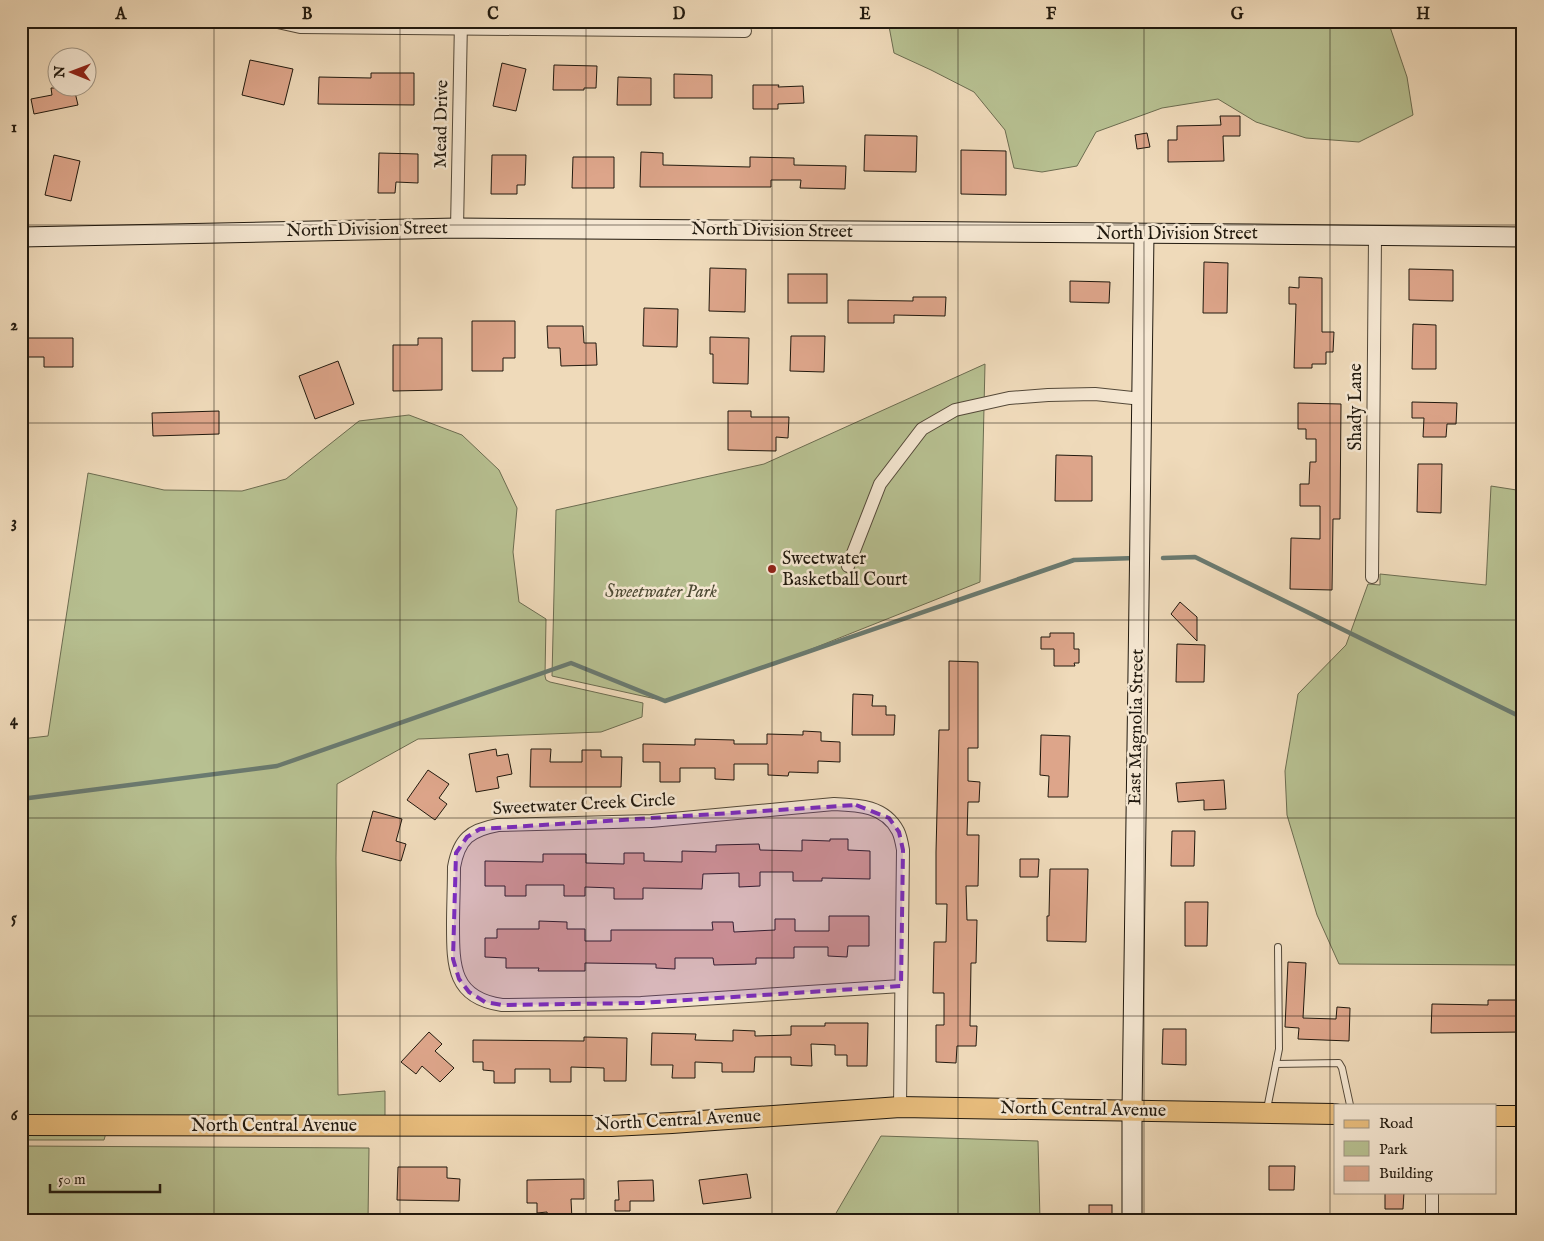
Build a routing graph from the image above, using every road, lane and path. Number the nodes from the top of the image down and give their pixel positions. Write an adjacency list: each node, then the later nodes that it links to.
1 (273, 21): 2 (street)
2 (461, 24): 3 (street); 4 (street, Mead Drive)
3 (745, 30)
4 (457, 228): 5 (street, North Division Street); 7 (street, North Division Street)
5 (1144, 234): 6 (street, North Division Street); 9 (street, East Magnolia Street)
6 (1375, 236): 8 (street, North Division Street); 11 (street, Shady Lane)
7 (21, 237)
8 (1523, 237)
9 (1142, 399): 10 (street); 17 (street, East Magnolia Street)
10 (848, 566)
11 (1372, 577)
12 (1278, 947): 14 (lane)
13 (901, 986): 13 (street, Sweetwater Creek Circle); 16 (street, Sweetwater Creek Circle)
14 (1276, 1064): 15 (lane); 18 (lane)
15 (1350, 1104)
16 (900, 1107): 17 (main road, North Central Avenue); 22 (main road, North Central Avenue)
17 (1132, 1111): 18 (main road, North Central Avenue); 24 (street, East Magnolia Street)
18 (1267, 1113): 19 (main road, North Central Avenue)
19 (1334, 1114)
20 (1496, 1116): 21 (main road)
21 (1523, 1116)
22 (21, 1125)
23 (1432, 1194): 25 (street)
24 (1132, 1220)
25 (1432, 1220)

